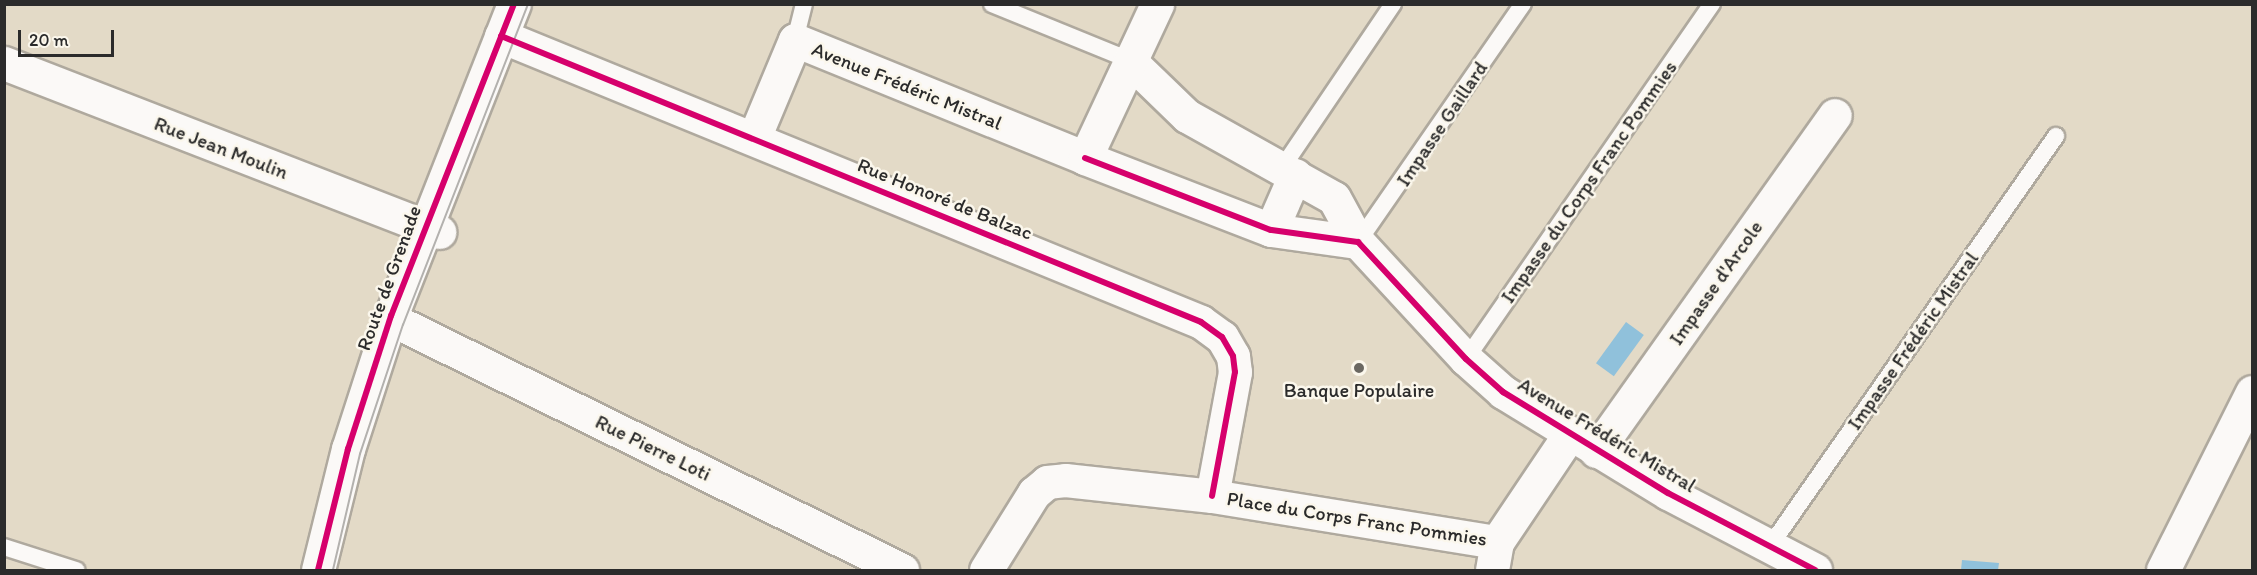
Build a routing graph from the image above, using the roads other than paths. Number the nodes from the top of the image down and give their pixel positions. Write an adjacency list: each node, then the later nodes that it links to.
1 (514, 4): 9 (street, Route de Grenade)
2 (528, 4): 9 (street, Route de Grenade)
3 (804, 4): 10 (lane)
4 (992, 4): 11 (lane)
5 (1157, 4): 11 (street)
6 (1393, 4): 17 (lane)
7 (1523, 4): 20 (lane, Impasse Gaillard)
8 (1712, 4): 22 (lane, Impasse du Corps Franc Pommies)
9 (507, 38): 15 (street, Rue Honoré de Balzac); 18 (street, Route de Grenade)
10 (795, 40): 15 (street, Avenue Frédéric Mistral); 16 (street, Avenue Frédéric Mistral)
11 (1129, 60): 16 (street); 17 (street, Avenue Frédéric Mistral)
12 (4, 63): 18 (street, Rue Jean Moulin)
13 (1835, 115): 24 (street, Impasse d'Arcole)
14 (2056, 136): 26 (lane, Impasse Frédéric Mistral)
15 (754, 138): 25 (street, Rue Honoré de Balzac)
16 (1085, 158): 19 (street, Avenue Frédéric Mistral)
17 (1288, 172): 19 (street); 20 (street, Avenue Frédéric Mistral)
18 (432, 229): 21 (street, Route de Grenade); 30 (street, Route de Grenade)
19 (1271, 230): 20 (street, Avenue Frédéric Mistral)
20 (1358, 242): 22 (street, Avenue Frédéric Mistral)
21 (403, 325): 31 (street, Route de Grenade); 32 (street, Rue Pierre Loti)
22 (1466, 359): 24 (street, Avenue Frédéric Mistral)
23 (2253, 392): 35 (street)
24 (1582, 443): 26 (street, Avenue Frédéric Mistral); 28 (street, Impasse d'Arcole)
25 (1212, 496): 28 (street, Place du Corps Franc Pommies); 33 (street, Place du Corps Franc Pommies)
26 (1770, 546): 34 (street, Avenue Frédéric Mistral)
27 (4, 547): 29 (lane)
28 (1494, 556)
29 (76, 570)
30 (318, 570)
31 (333, 570)
32 (902, 570)
33 (987, 570)
34 (1815, 570)
35 (2163, 570)

